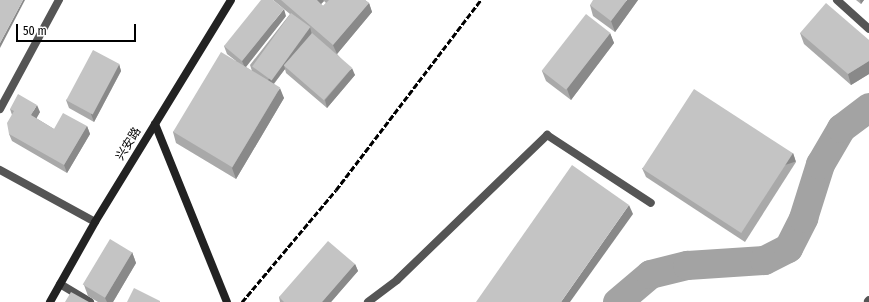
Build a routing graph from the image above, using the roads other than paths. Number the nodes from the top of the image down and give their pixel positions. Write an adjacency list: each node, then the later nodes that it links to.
1 (59, 0): 5 (street)
2 (231, 0): 6 (street, 兴安路)
3 (837, 0): 4 (street)
4 (869, 29)
5 (0, 108)
6 (155, 124): 9 (street, 兴安路); 13 (street)
7 (0, 170): 9 (street)
8 (651, 203): 14 (street)
9 (95, 222): 10 (street, 兴安路)
10 (60, 284): 11 (street, 兴安路); 12 (street)
11 (50, 302)
12 (90, 302)
13 (227, 302)
14 (368, 302)

